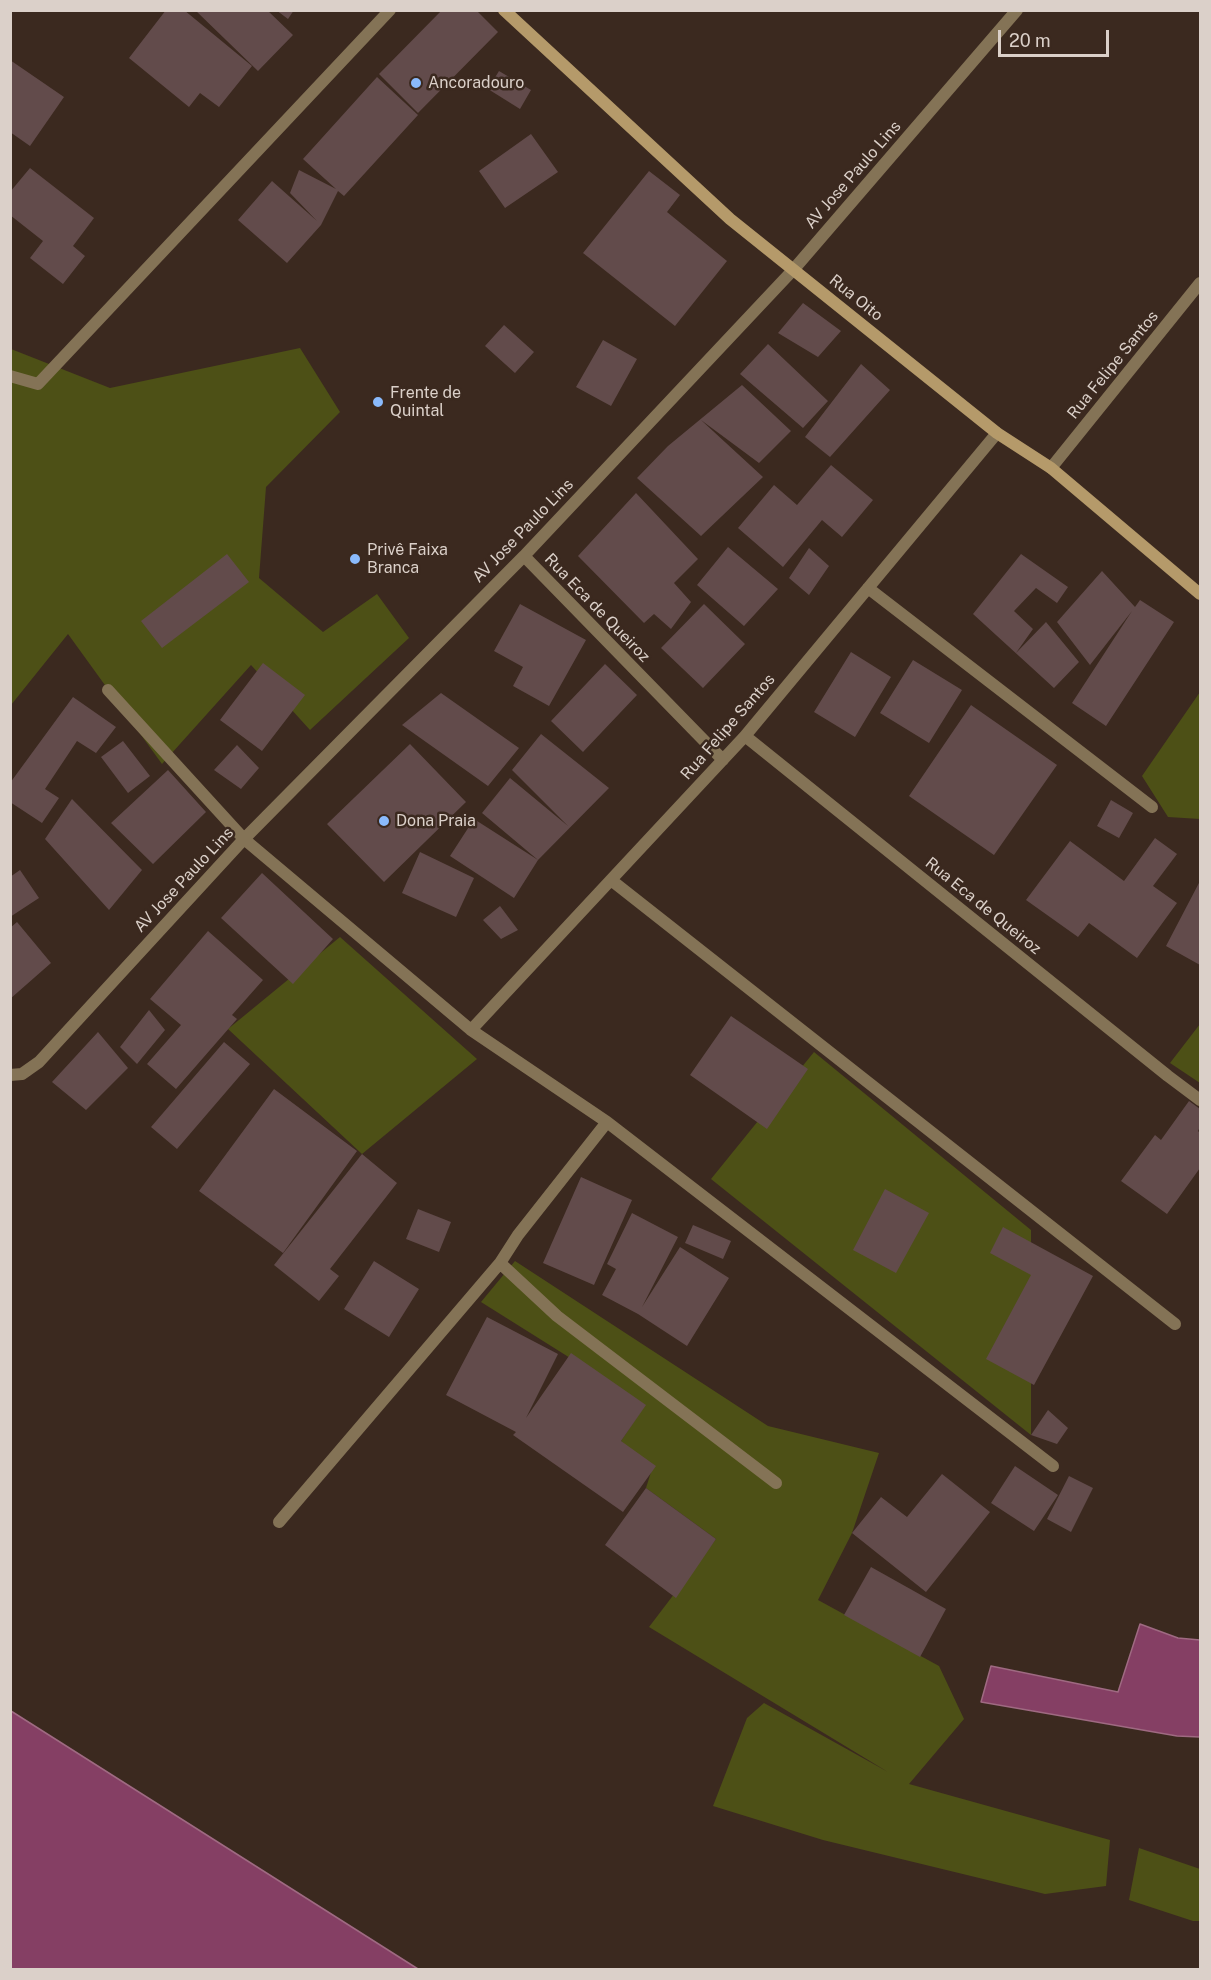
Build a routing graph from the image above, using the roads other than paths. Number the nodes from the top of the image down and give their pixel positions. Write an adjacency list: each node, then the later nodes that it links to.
1 (390, 10): 6 (street)
2 (504, 10): 4 (main road, Rua Oito)
3 (1017, 10): 4 (street, AV Jose Paulo Lins)
4 (794, 269): 7 (main road, Rua Oito); 9 (street, AV Jose Paulo Lins)
5 (1200, 283): 8 (street, Rua Felipe Santos)
6 (10, 376)
7 (997, 433): 8 (main road, Rua Oito); 10 (street, Rua Felipe Santos)
8 (1051, 468): 11 (main road, Rua Oito)
9 (524, 556): 14 (street, Rua Eca de Queiroz); 16 (street, AV Jose Paulo Lins)
10 (868, 588): 13 (street, Rua Felipe Santos); 15 (street)
11 (1200, 594)
12 (108, 690): 16 (street)
13 (745, 736): 14 (street, Rua Felipe Santos); 20 (street, Rua Eca de Queiroz)
14 (723, 760): 17 (street, Rua Felipe Santos)
15 (1152, 807)
16 (243, 839): 18 (street); 19 (street, AV Jose Paulo Lins)
17 (611, 880): 18 (street, Rua Felipe Santos); 23 (street)
18 (471, 1030): 21 (street)
19 (10, 1075)
20 (1200, 1100)
21 (607, 1122): 22 (street); 24 (street)
22 (500, 1263): 25 (street); 26 (street)
23 (1174, 1324)
24 (1053, 1466)
25 (776, 1483)
26 (279, 1522)

